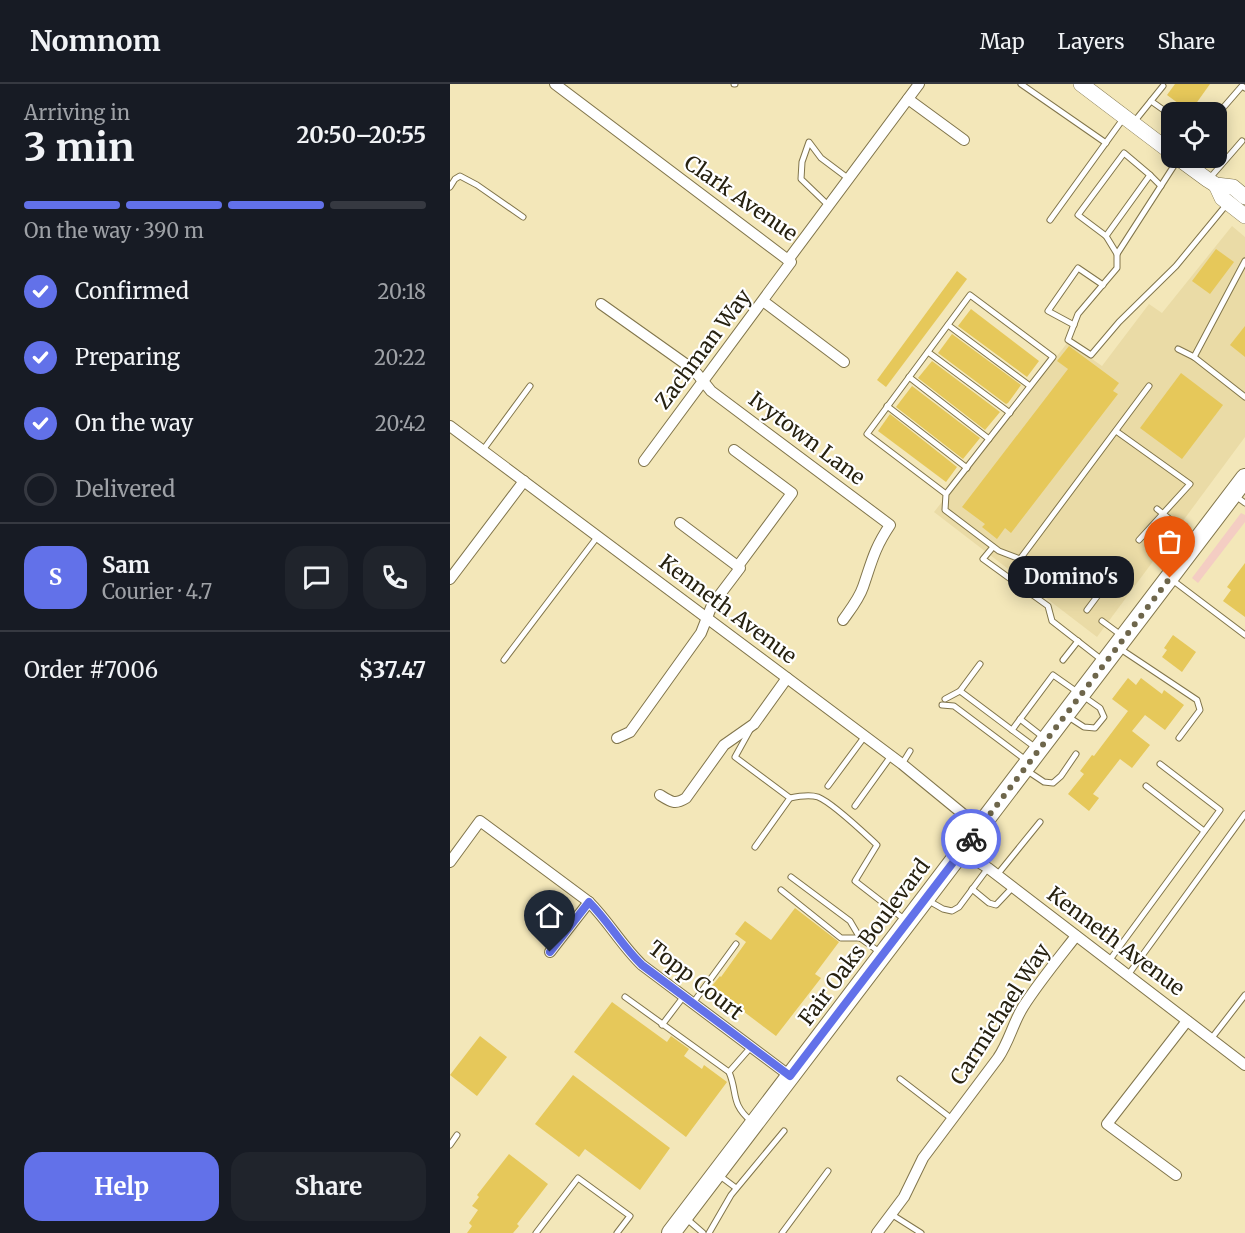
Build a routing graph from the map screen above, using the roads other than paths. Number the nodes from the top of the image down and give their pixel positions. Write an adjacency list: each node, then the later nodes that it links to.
1 (555, 84): 30 (street, Clark Avenue)
2 (919, 84): 7 (street, Clark Avenue)
3 (1021, 84): 14 (lane)
4 (1087, 86): 11 (main road)
5 (1163, 86): 8 (lane)
6 (1245, 88): 9 (lane)
7 (908, 99): 12 (street); 19 (street, Clark Avenue)
8 (1151, 101): 10 (lane); 11 (lane)
9 (1227, 103)
10 (1161, 108)
11 (1129, 120): 14 (lane); 15 (main road)
12 (964, 140)
13 (1242, 141): 20 (lane)
14 (1106, 143): 27 (lane)
15 (1161, 145)
16 (1171, 168): 21 (lane)
17 (1192, 168): 20 (main road)
18 (1149, 176): 21 (lane); 28 (lane); 28 (lane)
19 (849, 178): 24 (street, Clark Avenue); 24 (lane)
20 (1212, 182): 23 (main road)
21 (1161, 186): 29 (lane)
22 (450, 187): 26 (lane)
23 (1239, 194): 25 (main road); 36 (lane)
24 (829, 206): 30 (street, Clark Avenue)
25 (1245, 216)
26 (523, 217)
27 (1050, 220)
28 (1107, 236): 29 (lane)
29 (1117, 254): 32 (lane)
30 (788, 260): 33 (street, Zachman Way)
31 (1245, 261): 39 (lane)
32 (1103, 285): 36 (lane); 36 (lane)
33 (763, 301): 40 (street); 42 (street, Zachman Way)
34 (601, 304): 42 (street, Ivytown Lane)
35 (948, 325): 38 (lane); 44 (lane); 44 (lane)
36 (1074, 325)
37 (1178, 349): 39 (lane)
38 (928, 352): 41 (lane); 48 (lane)
39 (1194, 357): 46 (lane)
40 (844, 362)
41 (909, 377): 47 (lane); 51 (lane)
42 (703, 381): 54 (street, Zachman Way); 72 (street, Ivytown Lane)
43 (530, 386): 52 (lane)
44 (1030, 386): 48 (lane)
45 (1149, 386): 49 (lane)
46 (1245, 397)
47 (887, 406): 55 (lane); 58 (lane)
48 (1010, 413): 51 (lane)
49 (1116, 431): 60 (lane); 65 (lane)
50 (452, 432): 52 (street, Kenneth Avenue)
51 (989, 439): 55 (lane)
52 (483, 450): 57 (street, Kenneth Avenue)
53 (734, 450): 67 (street)
54 (644, 461)
55 (967, 468): 58 (lane)
56 (1245, 478): 59 (main road, Fair Oaks Boulevard)
57 (524, 481): 62 (street, Kenneth Avenue); 69 (street)
58 (946, 495): 65 (lane)
59 (1239, 498): 64 (main road, Fair Oaks Boulevard)
60 (1160, 511): 63 (lane); 64 (lane)
61 (680, 523): 67 (street)
62 (598, 536): 71 (street, Kenneth Avenue); 77 (lane)
63 (1139, 540)
64 (1198, 541): 68 (main road, Fair Oaks Boulevard)
65 (993, 547): 75 (lane)
66 (1122, 563): 70 (lane)
67 (738, 566): 71 (street)
68 (1170, 578): 74 (lane); 76 (main road, Fair Oaks Boulevard)
69 (450, 579)
70 (1087, 610)
71 (707, 618): 81 (street, Kenneth Avenue); 89 (street)
72 (843, 620)
73 (1102, 621): 76 (lane)
74 (1245, 635)
75 (1078, 641): 78 (lane); 79 (lane)
76 (1121, 642): 79 (main road, Fair Oaks Boulevard); 90 (lane)
77 (504, 660)
78 (1063, 660)
79 (1106, 663): 83 (main road, Fair Oaks Boulevard)
80 (980, 664): 82 (lane)
81 (787, 678): 86 (street); 88 (street, Kenneth Avenue)
82 (960, 691): 87 (lane); 94 (lane)
83 (1081, 696): 84 (main road, Fair Oaks Boulevard); 84 (lane); 85 (lane)
84 (1066, 715): 94 (main road, Fair Oaks Boulevard)
85 (1020, 719): 87 (lane); 94 (lane)
86 (754, 724): 99 (street); 100 (lane)
87 (1012, 730): 94 (lane)
88 (865, 736): 93 (street, Kenneth Avenue); 97 (lane)
89 (617, 738)
90 (1179, 738)
91 (910, 751): 95 (lane)
92 (1076, 754): 94 (lane)
93 (891, 756): 95 (street, Kenneth Avenue); 101 (lane)
94 (1035, 756): 104 (main road, Fair Oaks Boulevard)
95 (902, 764): 104 (street, Kenneth Avenue)
96 (1160, 764): 105 (lane)
97 (828, 786)
98 (1146, 786): 105 (lane)
99 (660, 795)
100 (790, 798): 106 (lane); 117 (lane)
101 (855, 806)
102 (1245, 814): 124 (lane)
103 (1040, 822): 110 (lane)
104 (983, 824): 107 (main road, Fair Oaks Boulevard)
105 (1204, 831): 123 (lane)
106 (755, 847)
107 (964, 849): 109 (street, Kenneth Avenue); 115 (main road, Fair Oaks Boulevard)
108 (450, 862): 116 (street, Topp Court)
109 (988, 868): 110 (street, Kenneth Avenue); 113 (lane)
110 (997, 875): 112 (street, Kenneth Avenue)
111 (791, 877): 119 (lane)
112 (1013, 887): 113 (lane); 118 (street, Kenneth Avenue)
113 (972, 889): 115 (lane)
114 (781, 890): 119 (lane)
115 (926, 899): 117 (main road, Fair Oaks Boulevard)
116 (589, 902): 121 (street); 126 (street, Topp Court)
117 (908, 922): 122 (main road, Fair Oaks Boulevard)
118 (1076, 936): 123 (street, Kenneth Avenue); 137 (street, Carmichael Way)
119 (860, 938): 122 (lane)
120 (736, 944): 128 (lane)
121 (550, 952)
122 (882, 954): 135 (main road, Fair Oaks Boulevard)
123 (1109, 961): 124 (street, Kenneth Avenue)
124 (1128, 975): 129 (street, Kenneth Avenue)
125 (1245, 995): 131 (lane)
126 (684, 996): 128 (street, Topp Court); 130 (lane)
127 (625, 997): 130 (lane)
128 (693, 1003): 132 (street, Topp Court)
129 (1187, 1021): 131 (street, Kenneth Avenue); 144 (street)
130 (662, 1025): 134 (lane)
131 (1211, 1039): 133 (street, Kenneth Avenue)
132 (751, 1047): 134 (lane); 135 (street, Topp Court)
133 (1245, 1065)
134 (729, 1072): 138 (lane)
135 (790, 1076): 138 (main road, Fair Oaks Boulevard)
136 (900, 1079): 137 (lane)
137 (952, 1119): 146 (street, Carmichael Way)
138 (754, 1123): 143 (main road, Fair Oaks Boulevard)
139 (784, 1131): 145 (lane)
140 (457, 1135): 141 (lane)
141 (450, 1145)
142 (828, 1171): 153 (lane)
143 (716, 1173): 145 (lane); 147 (main road, Fair Oaks Boulevard)
144 (1176, 1175)
145 (736, 1188): 152 (lane)
146 (891, 1214): 154 (street, Carmichael Way); 155 (lane)
147 (683, 1216): 150 (main road, Fair Oaks Boulevard); 151 (lane)
148 (536, 1233): 149 (lane)
149 (617, 1233)
150 (670, 1233)
151 (703, 1233)
152 (709, 1233)
153 (782, 1233)
154 (877, 1233)
155 (921, 1233)

